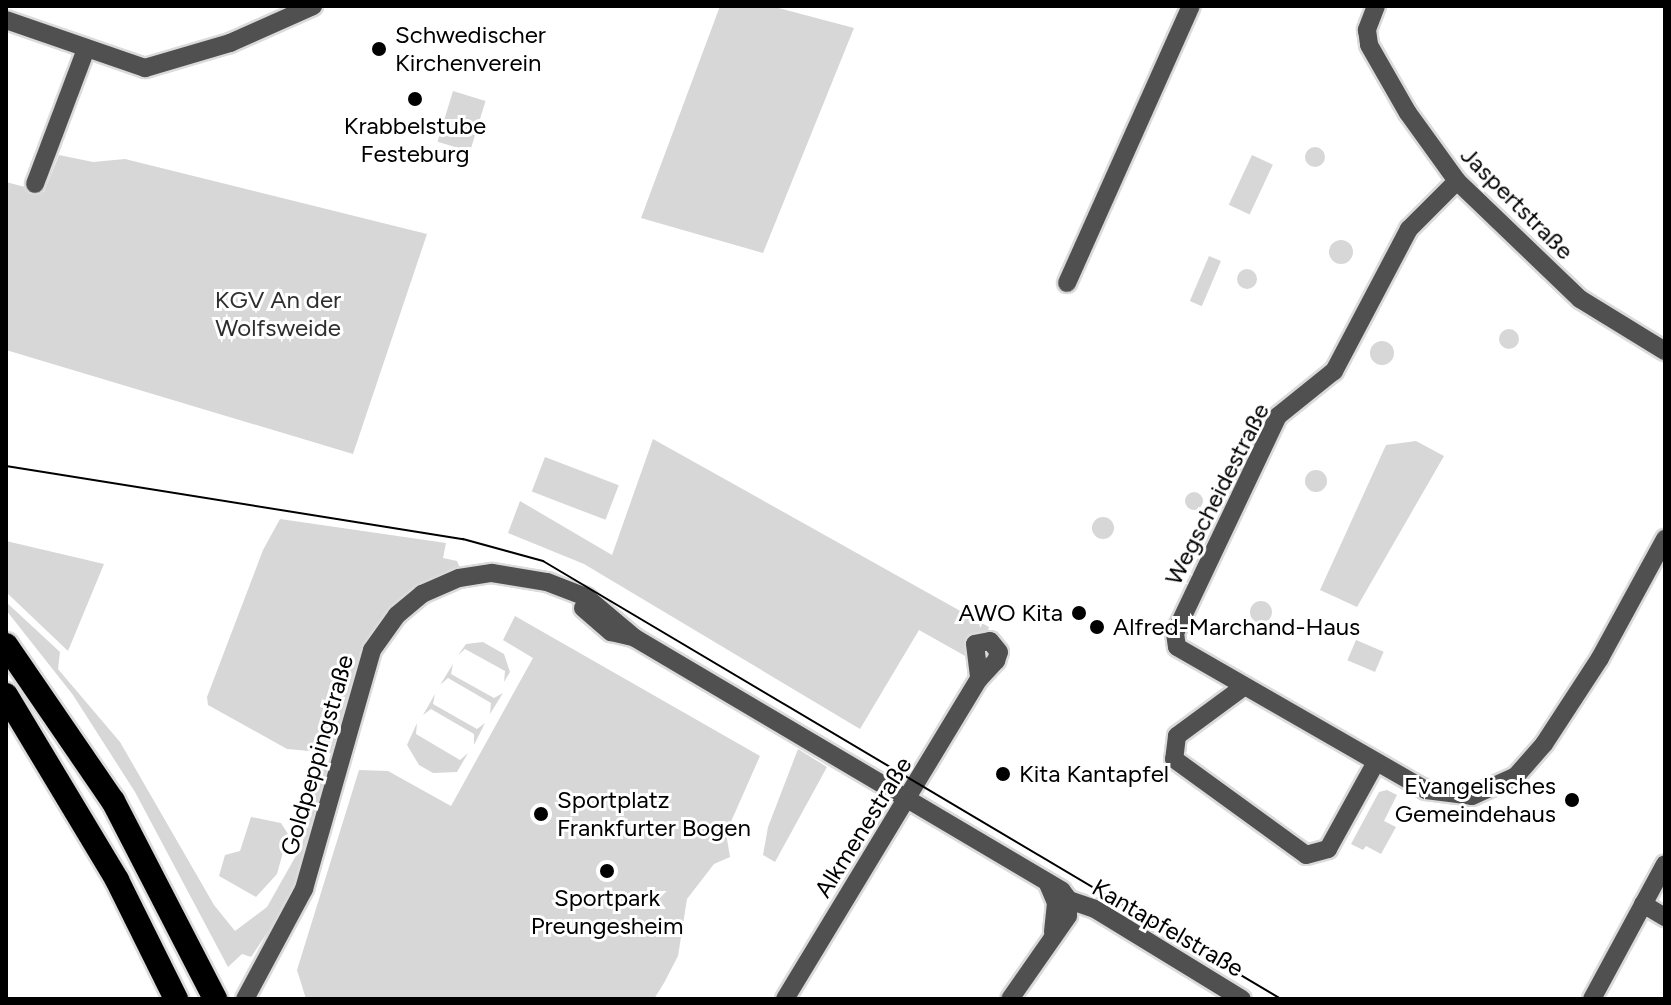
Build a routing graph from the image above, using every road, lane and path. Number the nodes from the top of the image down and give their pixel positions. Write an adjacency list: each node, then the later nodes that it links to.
1 (313, 6): 5 (street)
2 (1191, 6): 8 (street)
3 (1376, 6): 6 (street, Jaspertstraße)
4 (6, 20): 5 (street)
5 (86, 49): 7 (street)
6 (1457, 181): 9 (street, Jaspertstraße); 13 (street, Wegscheidestraße)
7 (35, 184)
8 (1067, 283)
9 (1665, 351)
10 (1665, 539): 16 (street)
11 (6, 645): 28 (highway)
12 (979, 679): 17 (street, Alkmenestraße)
13 (1242, 688): 16 (street); 16 (street)
14 (6, 695): 18 (highway)
15 (6, 725): 18 (highway)
16 (1376, 762)
17 (909, 799): 20 (street, Goldpeppingstraße); 26 (street, Goldpeppingstraße); 29 (street, Alkmenestraße)
18 (79, 811): 27 (highway)
19 (1665, 864): 22 (street)
20 (1048, 884): 21 (street, Goldpeppingstraße); 24 (street)
21 (1069, 900): 24 (street); 25 (street, Kantapfelstraße)
22 (1643, 904): 23 (street); 32 (street)
23 (1665, 917)
24 (1053, 932): 30 (street)
25 (1214, 992): 31 (street, Kantapfelstraße)
26 (246, 997)
27 (176, 999)
28 (215, 999)
29 (785, 999)
30 (1010, 999)
31 (1242, 999)
32 (1592, 999)

